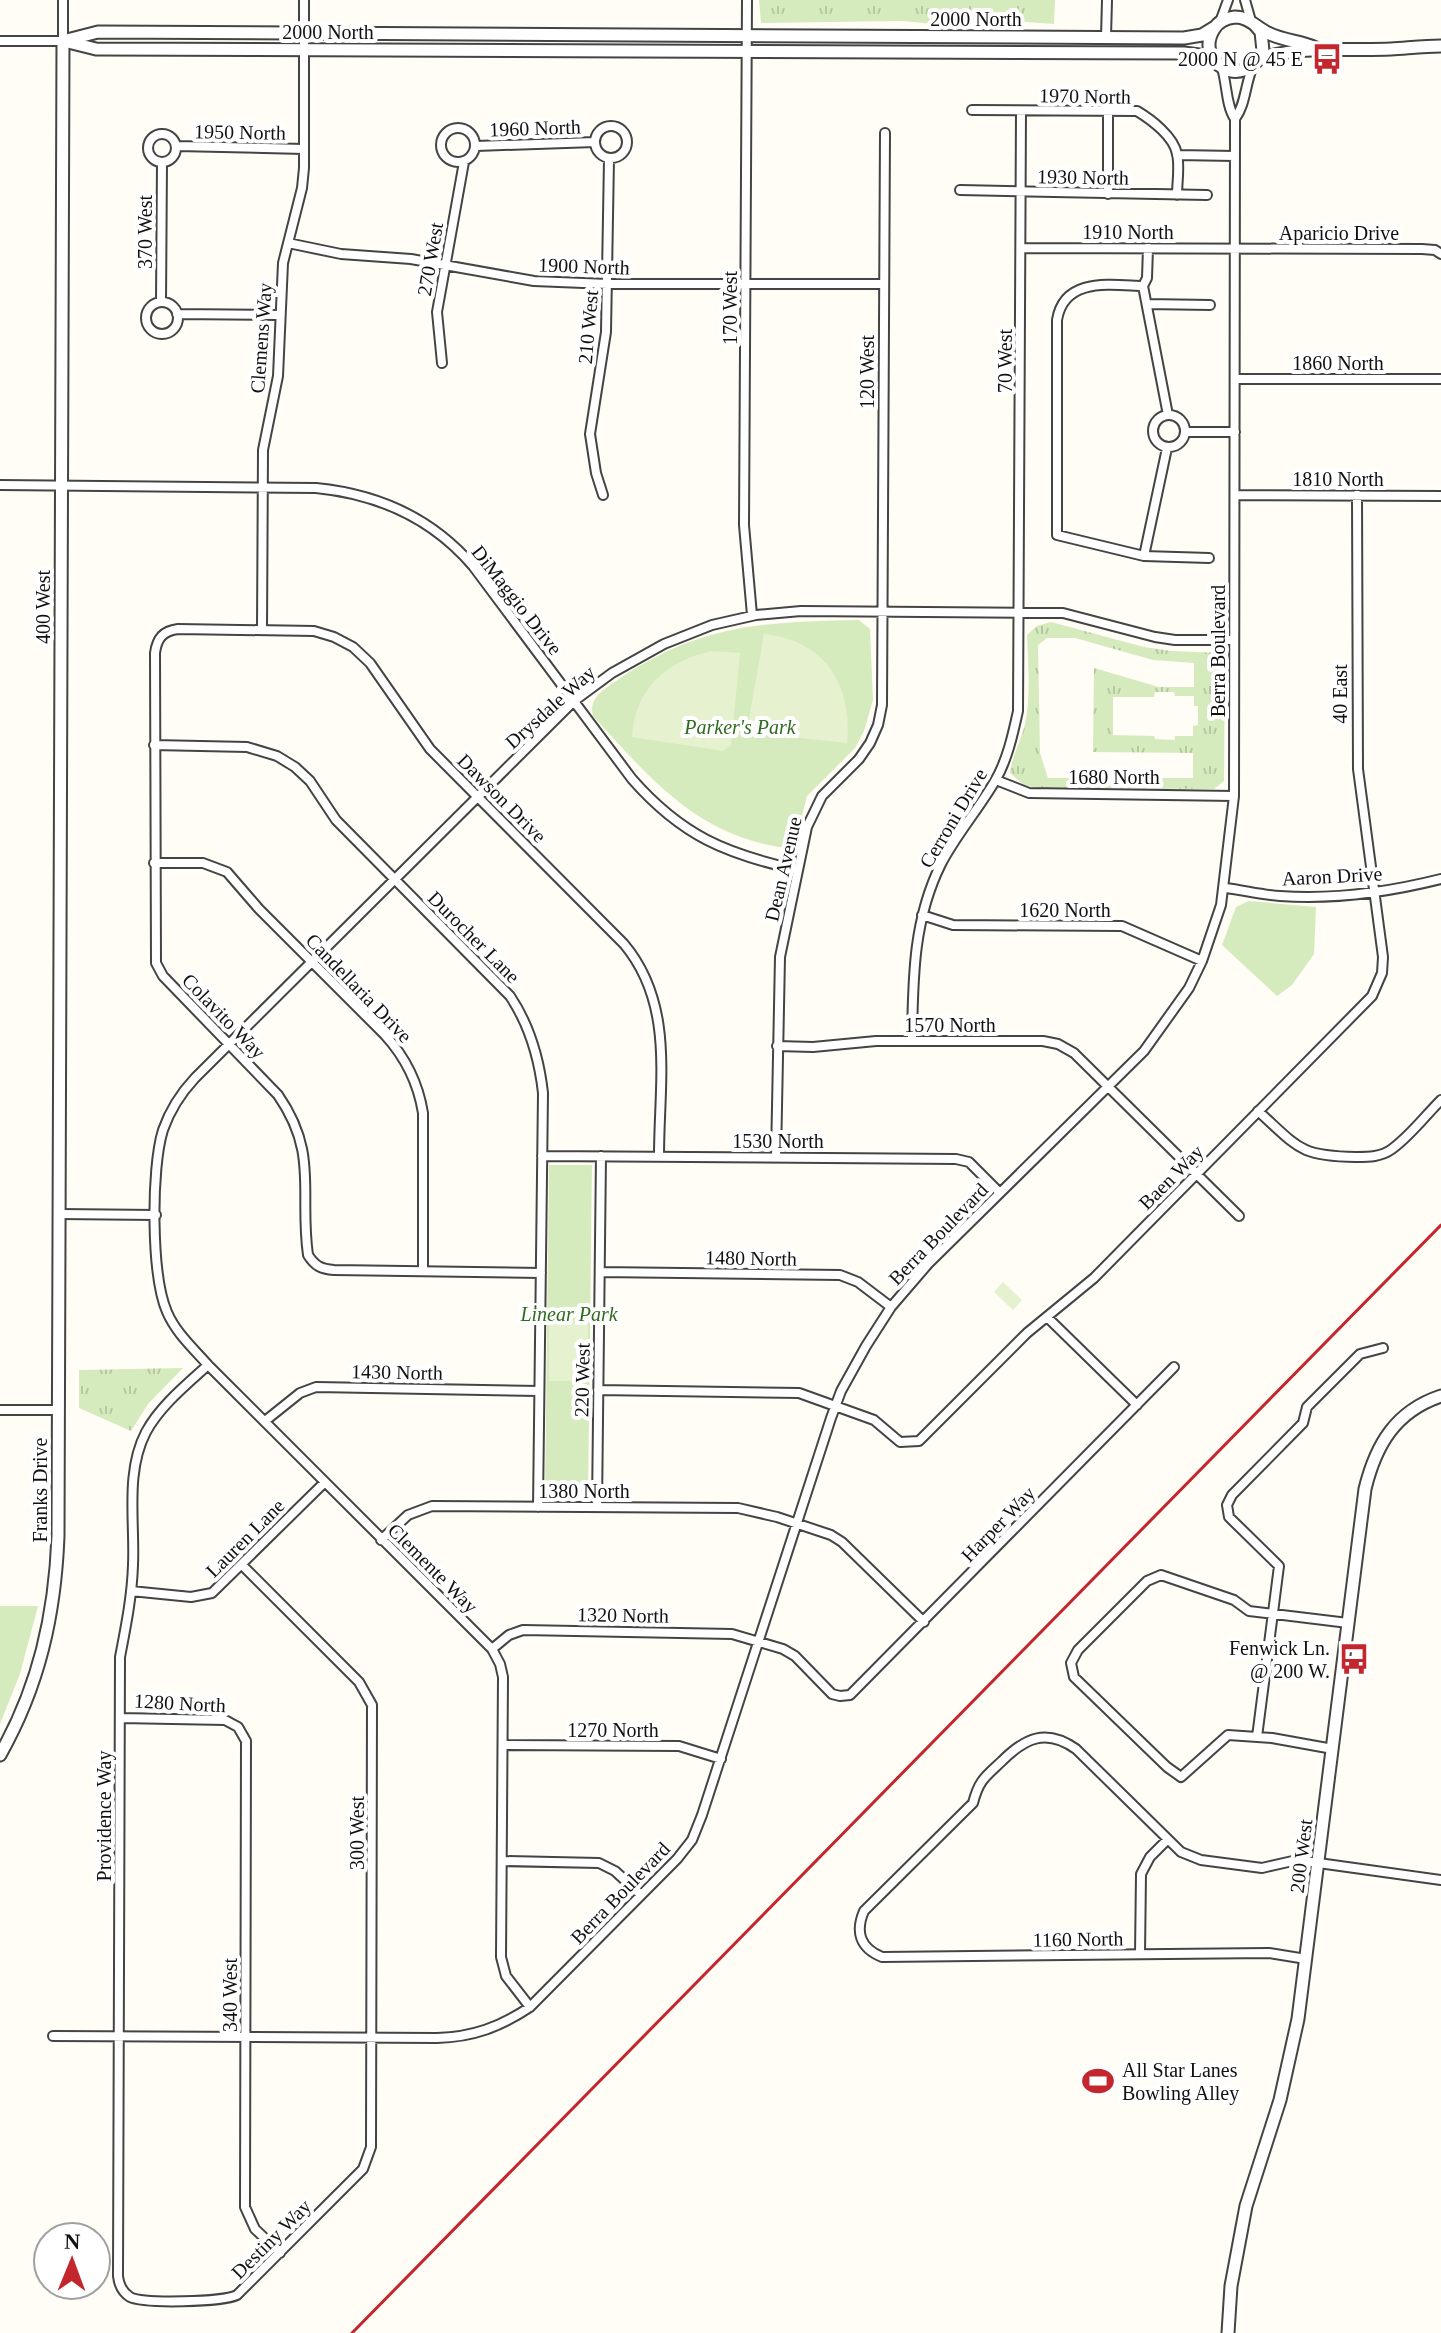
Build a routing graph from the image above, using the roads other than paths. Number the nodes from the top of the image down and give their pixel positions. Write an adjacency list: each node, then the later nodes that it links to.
1 (63, 0): 13 (street, 400 West)
2 (304, 0): 9 (street, Clemens Way)
3 (747, 0): 10 (street, 170 West)
4 (1107, 0): 11 (street)
5 (1228, 0): 8 (street)
6 (1245, 0): 7 (street)
7 (1253, 23): 8 (street); 15 (street); 18 (street)
8 (1217, 25): 11 (street, 2000 North); 19 (street)
9 (304, 34): 10 (street, 2000 North); 13 (street, 2000 North); 16 (street, Clemens Way)
10 (747, 36): 11 (street, 2000 North); 17 (street, 170 West)
11 (1106, 37)
12 (0, 41): 13 (street, 2000 North)
13 (63, 41): 16 (street, 2000 North); 62 (street, 400 West)
14 (1441, 46): 15 (street)
15 (1316, 48): 18 (street)
16 (304, 50): 17 (street, 2000 North); 28 (street, Clemens Way)
17 (747, 52): 19 (street, 2000 North); 46 (street, 170 West)
18 (1256, 63): 19 (street); 23 (street, Berra Boulevard)
19 (1219, 65): 23 (street, Berra Boulevard)
20 (972, 110): 21 (street, 1970 North)
21 (1021, 111): 22 (street, 1970 North); 35 (street, 70 West)
22 (1108, 111): 29 (street, 1970 North); 36 (street)
23 (1235, 119): 30 (street, Berra Boulevard)
24 (885, 133): 47 (street, 120 West)
25 (595, 142): 27 (street, 1960 North); 31 (street); 31 (street)
26 (177, 146): 28 (street, 1950 North); 32 (street); 32 (street)
27 (476, 146): 33 (street); 33 (street)
28 (304, 149): 39 (street, Clemens Way)
29 (1177, 155): 30 (street); 37 (street)
30 (1235, 156): 42 (street, Berra Boulevard)
31 (609, 159): 45 (street, 210 West)
32 (162, 162): 49 (street, 370 West)
33 (464, 162): 44 (street, 270 West)
34 (960, 190): 35 (street, 1930 North)
35 (1021, 192): 36 (street, 1930 North); 40 (street, 70 West)
36 (1108, 194): 37 (street, 1930 North)
37 (1177, 195): 38 (street, 1930 North)
38 (1207, 195)
39 (288, 243): 44 (street, 1900 North); 53 (street, Clemens Way)
40 (1021, 248): 41 (street, 1910 North); 71 (street, 70 West)
41 (1148, 248): 42 (street, 1910 North); 48 (street)
42 (1235, 249): 43 (street, Aparicio Drive); 55 (street, Berra Boulevard)
43 (1441, 254)
44 (445, 266): 45 (street, 1900 North); 54 (street, 270 West)
45 (608, 284): 46 (street, 1900 North); 64 (street, 210 West)
46 (746, 284): 47 (street, 1900 North); 72 (street, 170 West)
47 (883, 284): 70 (street, 120 West)
48 (1143, 286): 50 (street); 68 (street)
49 (161, 302): 52 (street); 52 (street)
50 (1147, 304): 51 (street); 57 (street)
51 (1210, 305)
52 (177, 314): 53 (street)
53 (279, 315): 63 (street, Clemens Way)
54 (442, 363)
55 (1235, 379): 56 (street, 1860 North); 59 (street, Berra Boulevard)
56 (1441, 379)
57 (1168, 415): 58 (street); 60 (street)
58 (1186, 432): 59 (street); 60 (street)
59 (1235, 432): 65 (street, Berra Boulevard)
60 (1167, 448): 68 (street)
61 (0, 485): 62 (street, DiMaggio Drive)
62 (62, 486): 63 (street, DiMaggio Drive); 102 (street, 400 West)
63 (263, 487): 73 (street, Clemens Way); 76 (street, DiMaggio Drive)
64 (603, 495)
65 (1235, 495): 66 (street, 1810 North); 75 (street, Berra Boulevard)
66 (1357, 495): 67 (street, 1810 North); 86 (street, 40 East)
67 (1441, 496)
68 (1144, 556): 69 (street)
69 (1209, 558)
70 (882, 611): 71 (street, Drysdale Way); 72 (street, Drysdale Way); 82 (street, Dean Avenue)
71 (1020, 612): 75 (street, Drysdale Way); 78 (street, Cerroni Drive)
72 (752, 615): 76 (street, Drysdale Way)
73 (262, 630): 74 (street, Dawson Drive); 80 (street, Dawson Drive)
74 (161, 635): 77 (street, Colavito Way)
75 (1234, 640): 79 (street, Berra Boulevard)
76 (574, 701): 80 (street, Drysdale Way); 82 (street, DiMaggio Drive)
77 (154, 745): 81 (street, Colavito Way); 83 (street, Durocher Lane)
78 (996, 780): 79 (street, 1680 North); 87 (street, Cerroni Drive)
79 (1234, 796): 85 (street, Berra Boulevard)
80 (478, 797): 83 (street, Drysdale Way); 98 (street, Dawson Drive)
81 (154, 863): 88 (street, Candellaria Drive); 91 (street, Colavito Way)
82 (798, 870): 92 (street, Dean Avenue)
83 (394, 879): 88 (street, Drysdale Way); 96 (street, Durocher Lane)
84 (1441, 879): 86 (street, Aaron Drive)
85 (1225, 888): 86 (street, Aaron Drive); 89 (street, Berra Boulevard)
86 (1374, 892): 95 (street, Baen Way)
87 (922, 915): 89 (street, 1620 North); 90 (street, Cerroni Drive)
88 (312, 961): 91 (street, Drysdale Way); 105 (street, Candellaria Drive)
89 (1202, 961): 93 (street, Berra Boulevard)
90 (912, 1040): 92 (street, 1570 North); 93 (street, 1570 North)
91 (228, 1044): 103 (street, Drysdale Way); 105 (street, Colavito Way)
92 (777, 1046): 99 (street, Dean Avenue)
93 (1107, 1087): 100 (street, 1570 North); 101 (street, Berra Boulevard)
94 (1441, 1100): 95 (street)
95 (1258, 1111): 100 (street, Baen Way)
96 (542, 1156): 97 (street, 1530 North); 107 (street, Durocher Lane)
97 (601, 1156): 98 (street, 1530 North); 106 (street, 220 West)
98 (659, 1156): 99 (street, 1530 North)
99 (776, 1157): 101 (street, 1530 North)
100 (1196, 1174): 104 (street, 1570 North); 109 (street, Baen Way)
101 (1000, 1193): 108 (street, Berra Boulevard)
102 (59, 1214): 103 (street); 119 (street, Franks Drive)
103 (156, 1215): 111 (street, Clemente Way)
104 (1239, 1216)
105 (423, 1271): 107 (street)
106 (600, 1272): 108 (street, 1480 North); 113 (street, 220 West)
107 (541, 1273): 114 (street, Durocher Lane)
108 (891, 1307): 116 (street, Berra Boulevard)
109 (1047, 1317): 116 (street, Baen Way); 117 (street)
110 (1383, 1348): 128 (street)
111 (208, 1365): 120 (street, Clemente Way); 127 (street, Providence Way)
112 (1174, 1367): 117 (street, Harper Way)
113 (598, 1390): 116 (street); 123 (street, 220 West)
114 (539, 1391): 120 (street, 1430 North); 122 (street, Durocher Lane)
115 (1441, 1396): 130 (street, 200 West)
116 (835, 1405): 124 (street, Berra Boulevard)
117 (1137, 1405): 129 (street, Harper Way)
118 (0, 1410): 119 (street)
119 (58, 1410): 139 (street, Franks Drive)
120 (265, 1421): 121 (street, Clemente Way)
121 (325, 1482): 125 (street, Clemente Way); 126 (street, Lauren Lane)
122 (538, 1507): 123 (street, 1380 North); 125 (street, 1380 North)
123 (597, 1507): 124 (street, 1380 North)
124 (796, 1523): 129 (street, 1380 North); 131 (street, Berra Boulevard)
125 (381, 1540): 132 (street, Clemente Way)
126 (242, 1565): 127 (street, Lauren Lane); 152 (street, 300 West)
127 (131, 1591): 134 (street, Providence Way)
128 (1273, 1614): 130 (street); 136 (street); 136 (street)
129 (924, 1622): 133 (street, Harper Way)
130 (1348, 1623): 138 (street, 200 West)
131 (758, 1641): 132 (street, 1320 North); 133 (street, 1320 North); 140 (street, Berra Boulevard)
132 (492, 1649): 137 (street, Clemente Way)
133 (840, 1696)
134 (120, 1718): 135 (street, 1280 North); 150 (street, Providence Way)
135 (238, 1727): 151 (street, 340 West)
136 (1257, 1737): 138 (street)
137 (503, 1745): 140 (street, 1270 North); 142 (street, Clemente Way)
138 (1333, 1749): 143 (street, 200 West)
139 (0, 1755)
140 (721, 1759): 145 (street, Berra Boulevard)
141 (1167, 1840): 143 (street); 146 (street); 146 (street, 1160 North)
142 (502, 1861): 145 (street); 148 (street, Clemente Way)
143 (1318, 1863): 144 (street); 147 (street, 200 West)
144 (1441, 1880)
145 (641, 1895): 148 (street, Berra Boulevard)
146 (1140, 1954): 147 (street, 1160 North)
147 (1306, 1959): 156 (street, 200 West)
148 (530, 2007): 152 (street, Berra Boulevard)
149 (53, 2036): 150 (street, Berra Boulevard)
150 (119, 2036): 151 (street, Berra Boulevard); 155 (street, Providence Way)
151 (246, 2037): 152 (street, Berra Boulevard); 154 (street, 340 West)
152 (372, 2037): 153 (street, 300 West)
153 (370, 2154): 154 (street, Destiny Way)
154 (280, 2253): 155 (street, Destiny Way)
155 (125, 2293)
156 (1228, 2333)

